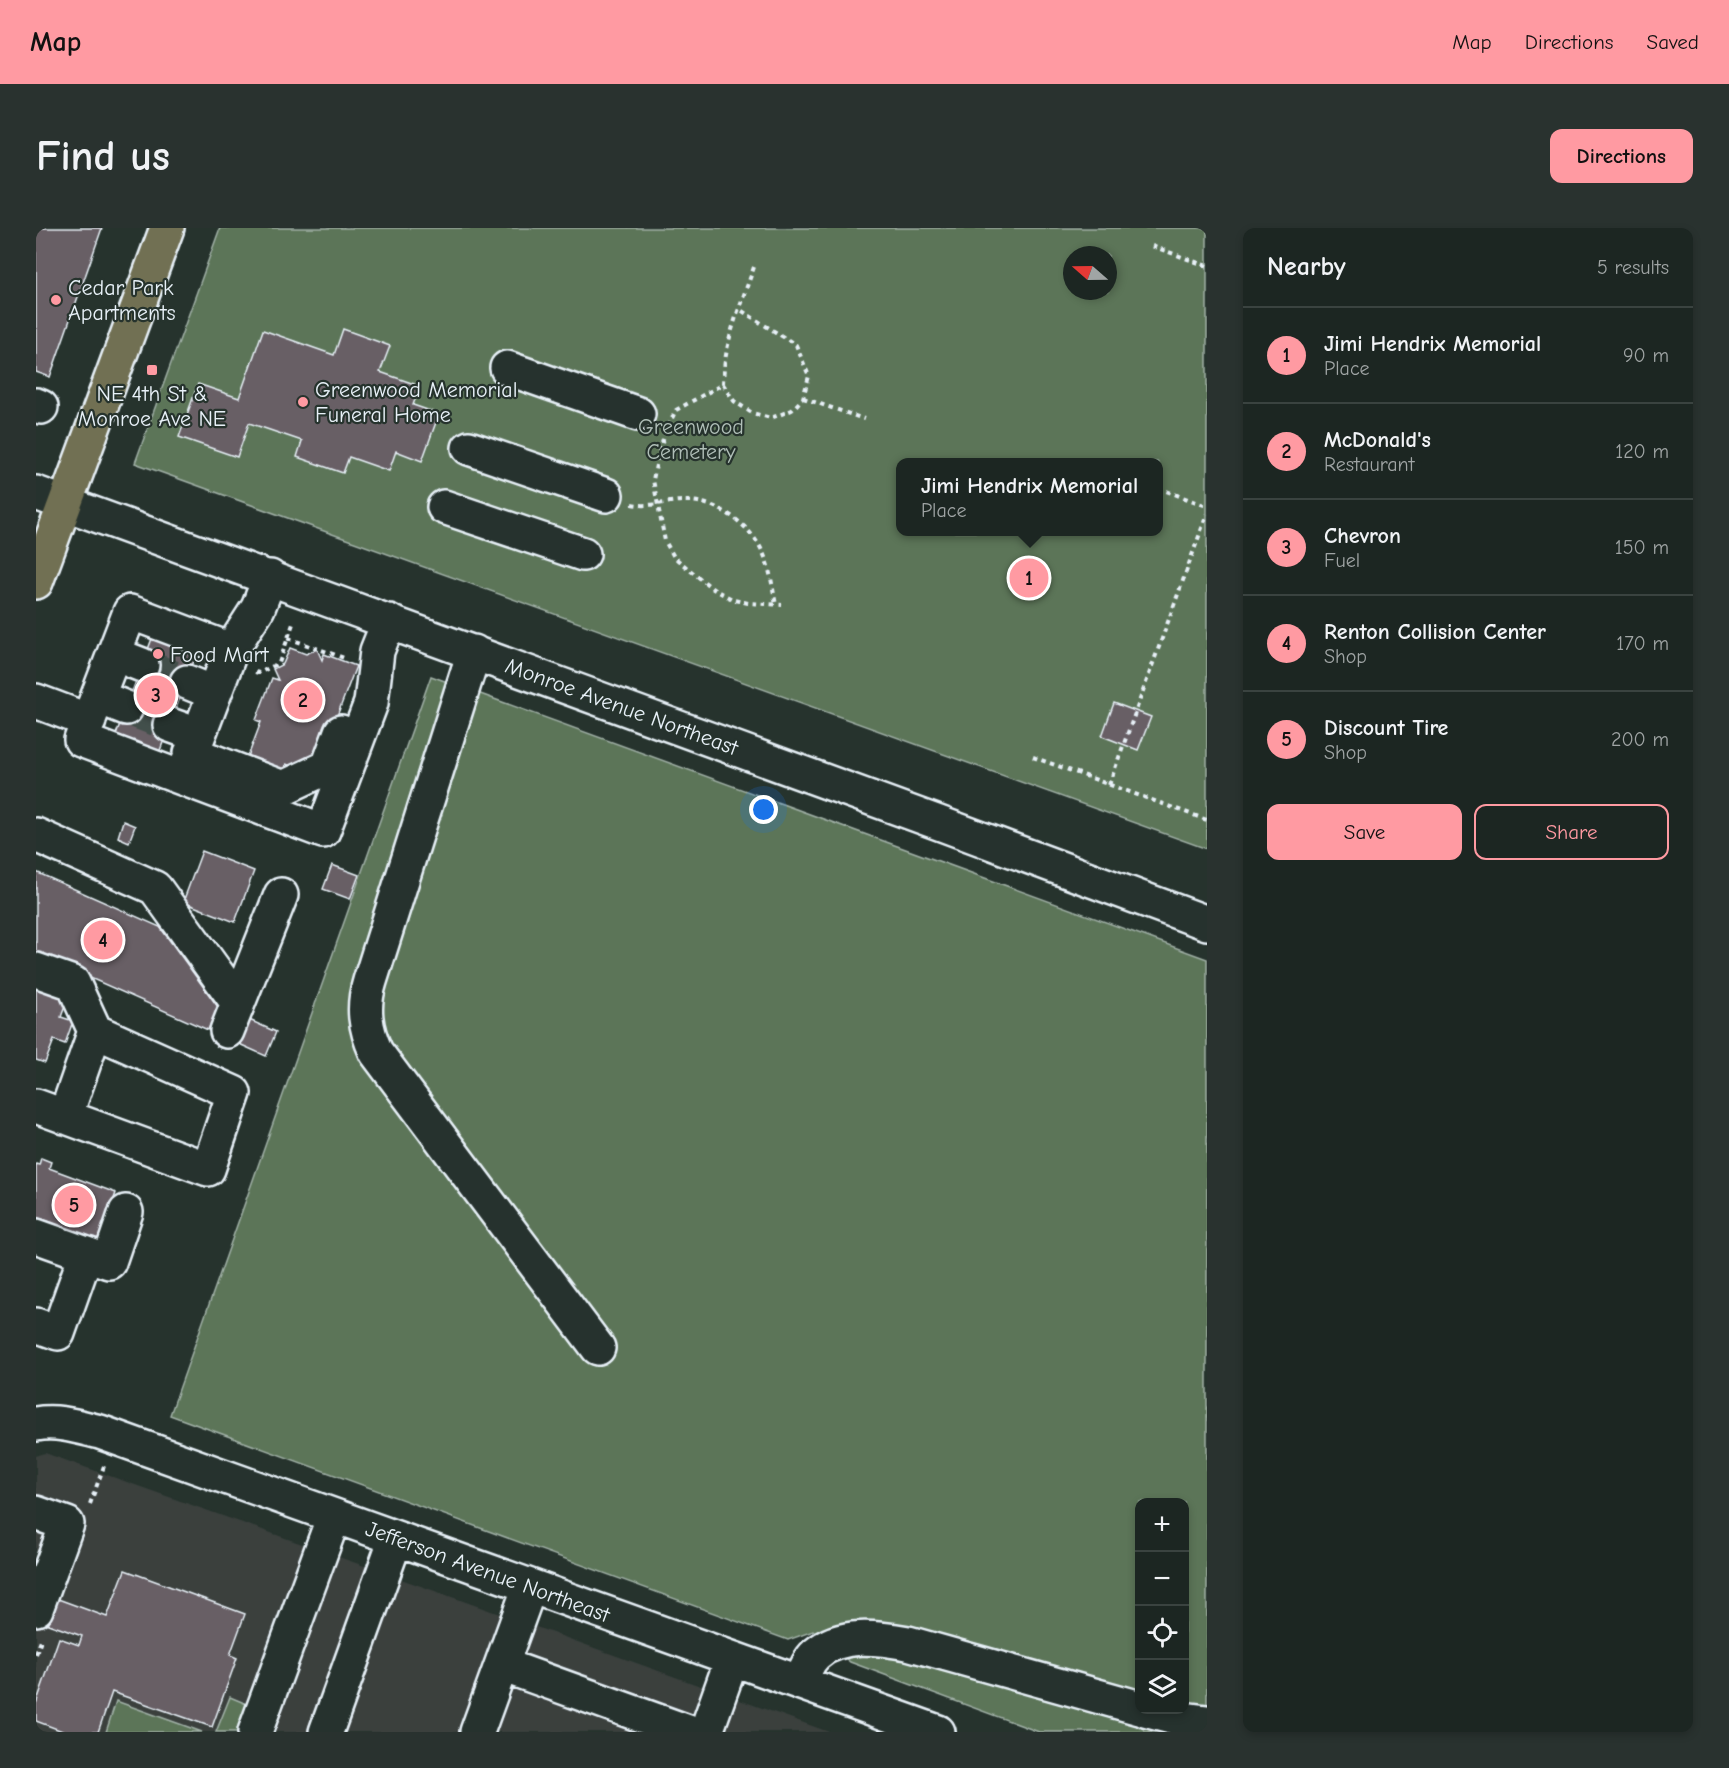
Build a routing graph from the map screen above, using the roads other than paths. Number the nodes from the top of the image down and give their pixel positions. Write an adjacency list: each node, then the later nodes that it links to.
1 (167, 228): 6 (main road)
2 (507, 368): 3 (street)
3 (638, 414)
4 (469, 448): 5 (street)
5 (606, 495)
6 (51, 498): 9 (street, Monroe Avenue Northeast); 10 (main road)
7 (444, 507): 8 (street)
8 (583, 554)
9 (270, 577): 11 (street, Monroe Avenue Northeast); 13 (street)
10 (36, 582)
11 (389, 621): 12 (street, Monroe Avenue Northeast); 14 (street)
12 (474, 652): 20 (street, Monroe Avenue Northeast); 28 (street)
13 (229, 655): 16 (street); 17 (street)
14 (371, 659): 17 (street); 17 (street)
15 (36, 701): 16 (street)
16 (104, 709): 17 (street)
17 (185, 748)
18 (36, 835): 19 (street)
19 (281, 895)
20 (1207, 923)
21 (36, 970): 22 (street)
22 (95, 1031): 23 (street); 23 (street)
23 (50, 1112)
24 (126, 1212): 26 (street)
25 (36, 1236): 26 (street)
26 (86, 1254): 27 (street)
27 (36, 1325)
28 (598, 1348)
29 (36, 1424): 31 (street, Jefferson Avenue Northeast)
30 (36, 1513): 34 (street)
31 (334, 1516): 32 (street, Jefferson Avenue Northeast); 41 (street)
32 (396, 1538): 33 (street, Jefferson Avenue Northeast); 42 (street)
33 (530, 1586): 35 (street, Jefferson Avenue Northeast); 36 (street)
34 (37, 1603)
35 (732, 1659): 37 (street, Jefferson Avenue Northeast); 45 (street)
36 (502, 1665): 43 (street); 44 (street)
37 (801, 1683): 38 (street); 46 (street, Jefferson Avenue Northeast)
38 (1135, 1707)
39 (1160, 1714): 40 (street)
40 (1207, 1722)
41 (255, 1732)
42 (326, 1732)
43 (477, 1732)
44 (688, 1732)
45 (706, 1732)
46 (938, 1732)

